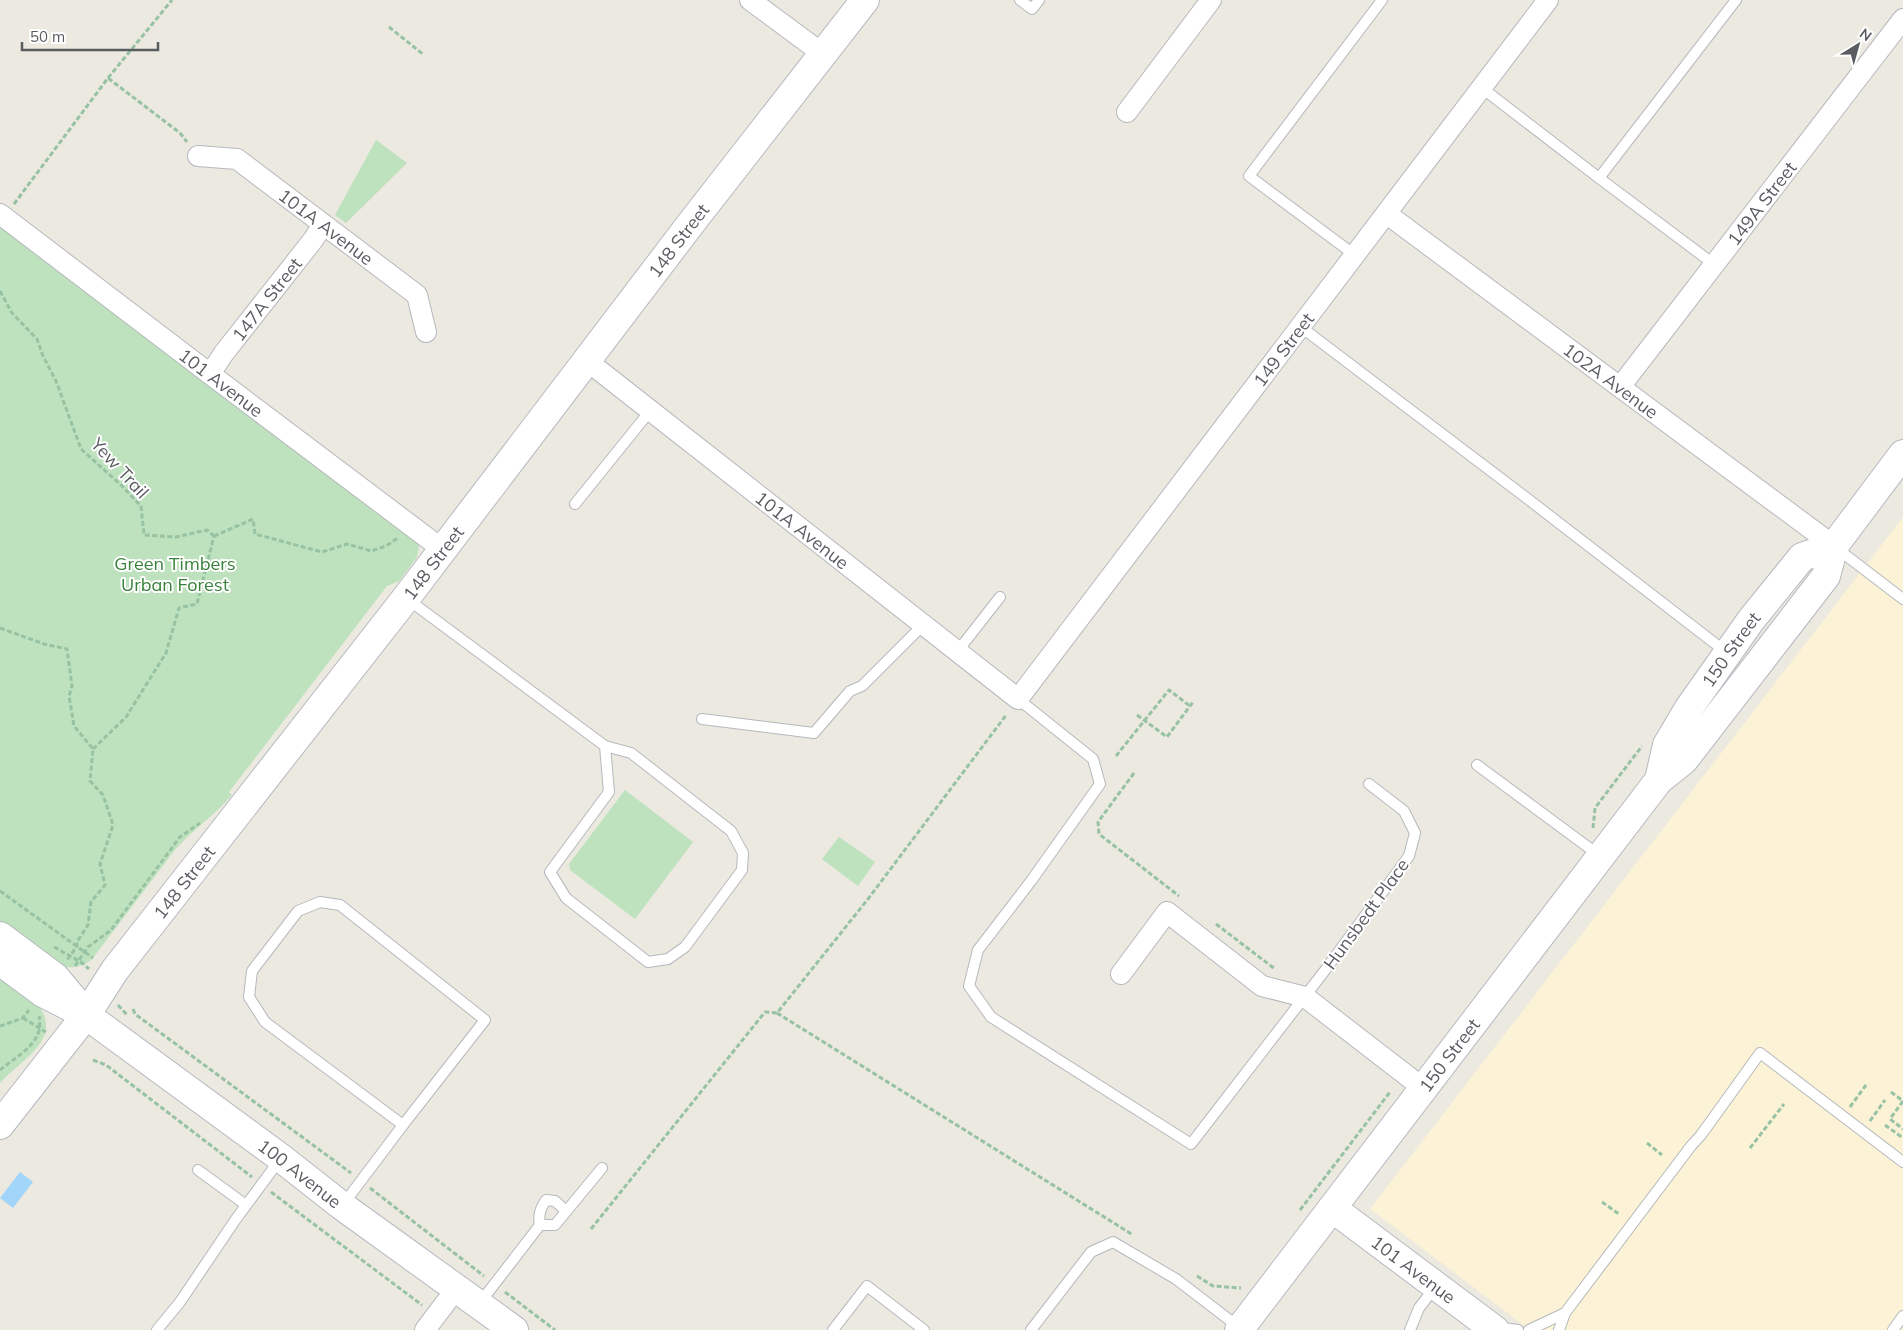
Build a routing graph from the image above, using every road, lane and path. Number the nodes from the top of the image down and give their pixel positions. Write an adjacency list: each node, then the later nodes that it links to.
1 (172, 0): 14 (path)
2 (750, 0): 12 (street)
3 (865, 0): 12 (main road, 148 Street)
4 (1020, 0): 5 (lane)
5 (1039, 0)
6 (1211, 0): 16 (street)
7 (1382, 0): 22 (lane)
8 (1548, 0): 15 (street, 149 Street)
9 (1736, 0): 18 (lane)
10 (1903, 19): 23 (street, 149A Street)
11 (389, 27): 13 (path)
12 (823, 54): 27 (main road, 148 Street)
13 (424, 55)
14 (108, 78): 17 (path); 20 (path)
15 (1482, 88): 18 (lane); 19 (street, 149 Street)
16 (1127, 112)
17 (198, 156): 21 (street, 101A Avenue)
18 (1599, 178): 23 (lane)
19 (1387, 214): 22 (street, 149 Street); 29 (street, 102A Avenue)
20 (2, 215): 28 (street, 101 Avenue)
21 (323, 225): 26 (street, 101A Avenue); 28 (street, 147A Street)
22 (1356, 256): 25 (street, 149 Street)
23 (1715, 265): 29 (street, 149A Street)
24 (0, 291): 34 (path, Yew Trail)
25 (1301, 327): 43 (lane); 45 (street, 149 Street)
26 (426, 332)
27 (586, 360): 30 (street, 101A Avenue); 36 (main road, 148 Street)
28 (210, 374): 33 (street, 101 Avenue)
29 (1620, 387): 35 (street, 102A Avenue)
30 (650, 411): 32 (lane); 40 (street, 101A Avenue)
31 (1903, 454): 35 (main road, 150 Street)
32 (575, 504)
33 (414, 528): 34 (path); 36 (street, 101 Avenue)
34 (214, 536): 52 (path)
35 (1834, 546): 39 (lane); 43 (main road, 150 Street); 56 (main road, 150 Street)
36 (442, 549): 38 (main road, 148 Street)
37 (1000, 597): 42 (lane)
38 (406, 598): 51 (lane); 75 (main road, 148 Street)
39 (1903, 599)
40 (923, 626): 42 (street, 101A Avenue); 48 (lane)
41 (0, 628): 52 (path)
42 (958, 652): 45 (street, 101A Avenue)
43 (1726, 653): 56 (main road, 150 Street)
44 (1193, 702): 46 (path)
45 (1014, 704): 72 (lane, Hunsbedt Place); 74 (path)
46 (1190, 706): 49 (path); 49 (path)
47 (1137, 715): 49 (path)
48 (702, 719)
49 (1144, 721): 53 (path)
50 (1647, 740): 59 (path)
51 (605, 746): 51 (lane)
52 (93, 749): 64 (path)
53 (1116, 756)
54 (1477, 765): 59 (lane)
55 (1134, 773): 61 (path)
56 (1659, 780): 59 (main road, 150 Street)
57 (1369, 784): 72 (lane, Hunsbedt Place)
58 (201, 822): 65 (path)
59 (1592, 850): 82 (main road, 150 Street)
60 (0, 892): 64 (path)
61 (1184, 899)
62 (1215, 923): 70 (path)
63 (0, 936): 75 (main road, 100 Avenue)
64 (77, 946): 65 (path); 68 (path)
65 (84, 952): 66 (path); 69 (path)
66 (92, 958)
67 (0, 961): 75 (main road, 100 Avenue)
68 (62, 967)
69 (74, 968)
70 (1277, 970)
71 (1121, 974): 72 (street)
72 (1305, 997): 82 (street)
73 (133, 1008): 100 (path)
74 (777, 1013): 109 (path); 110 (path)
75 (86, 1015): 88 (main road, 148 Street); 96 (main road, 100 Avenue)
76 (38, 1019): 78 (path)
77 (0, 1026): 78 (path)
78 (40, 1029): 79 (path); 80 (path)
79 (46, 1032)
80 (0, 1070)
81 (1866, 1085): 86 (path)
82 (1423, 1088): 105 (main road, 150 Street)
83 (1891, 1092): 91 (path)
84 (1885, 1100): 87 (path)
85 (1784, 1104): 94 (path)
86 (1850, 1107)
87 (1869, 1122)
88 (0, 1125)
89 (403, 1125): 89 (lane); 104 (lane)
90 (1885, 1125): 92 (path)
91 (1903, 1129)
92 (1903, 1138)
93 (1647, 1144): 95 (path)
94 (1750, 1148)
95 (1662, 1155)
96 (281, 1158): 103 (lane); 104 (main road, 100 Avenue)
97 (1903, 1162): 116 (lane)
98 (602, 1168): 106 (lane)
99 (198, 1170): 103 (lane)
100 (347, 1170)
101 (370, 1188): 115 (path)
102 (1602, 1202): 107 (path)
103 (246, 1205): 120 (lane)
104 (342, 1206): 114 (main road, 100 Avenue)
105 (1332, 1208): 112 (main road, 101 Avenue); 119 (main road, 150 Street)
106 (566, 1211): 108 (lane); 108 (lane)
107 (1619, 1214)
108 (540, 1225): 115 (lane)
109 (591, 1229)
110 (1138, 1238)
111 (1196, 1275): 113 (path)
112 (1436, 1286): 118 (main road, 101 Avenue); 127 (lane)
113 (1241, 1288)
114 (456, 1290): 115 (main road, 100 Avenue); 121 (street)
115 (487, 1295): 122 (main road, 100 Avenue); 123 (path)
116 (1565, 1313): 129 (lane); 130 (lane)
117 (1903, 1316): 131 (lane)
118 (1493, 1328): 128 (lane)
119 (1240, 1329): 126 (lane)
120 (157, 1330)
121 (426, 1330)
122 (514, 1330)
123 (555, 1330)
124 (834, 1330): 125 (lane)
125 (924, 1330)
126 (1031, 1330)
127 (1410, 1330)
128 (1518, 1330)
129 (1529, 1330)
130 (1559, 1330)
131 (1892, 1330)

